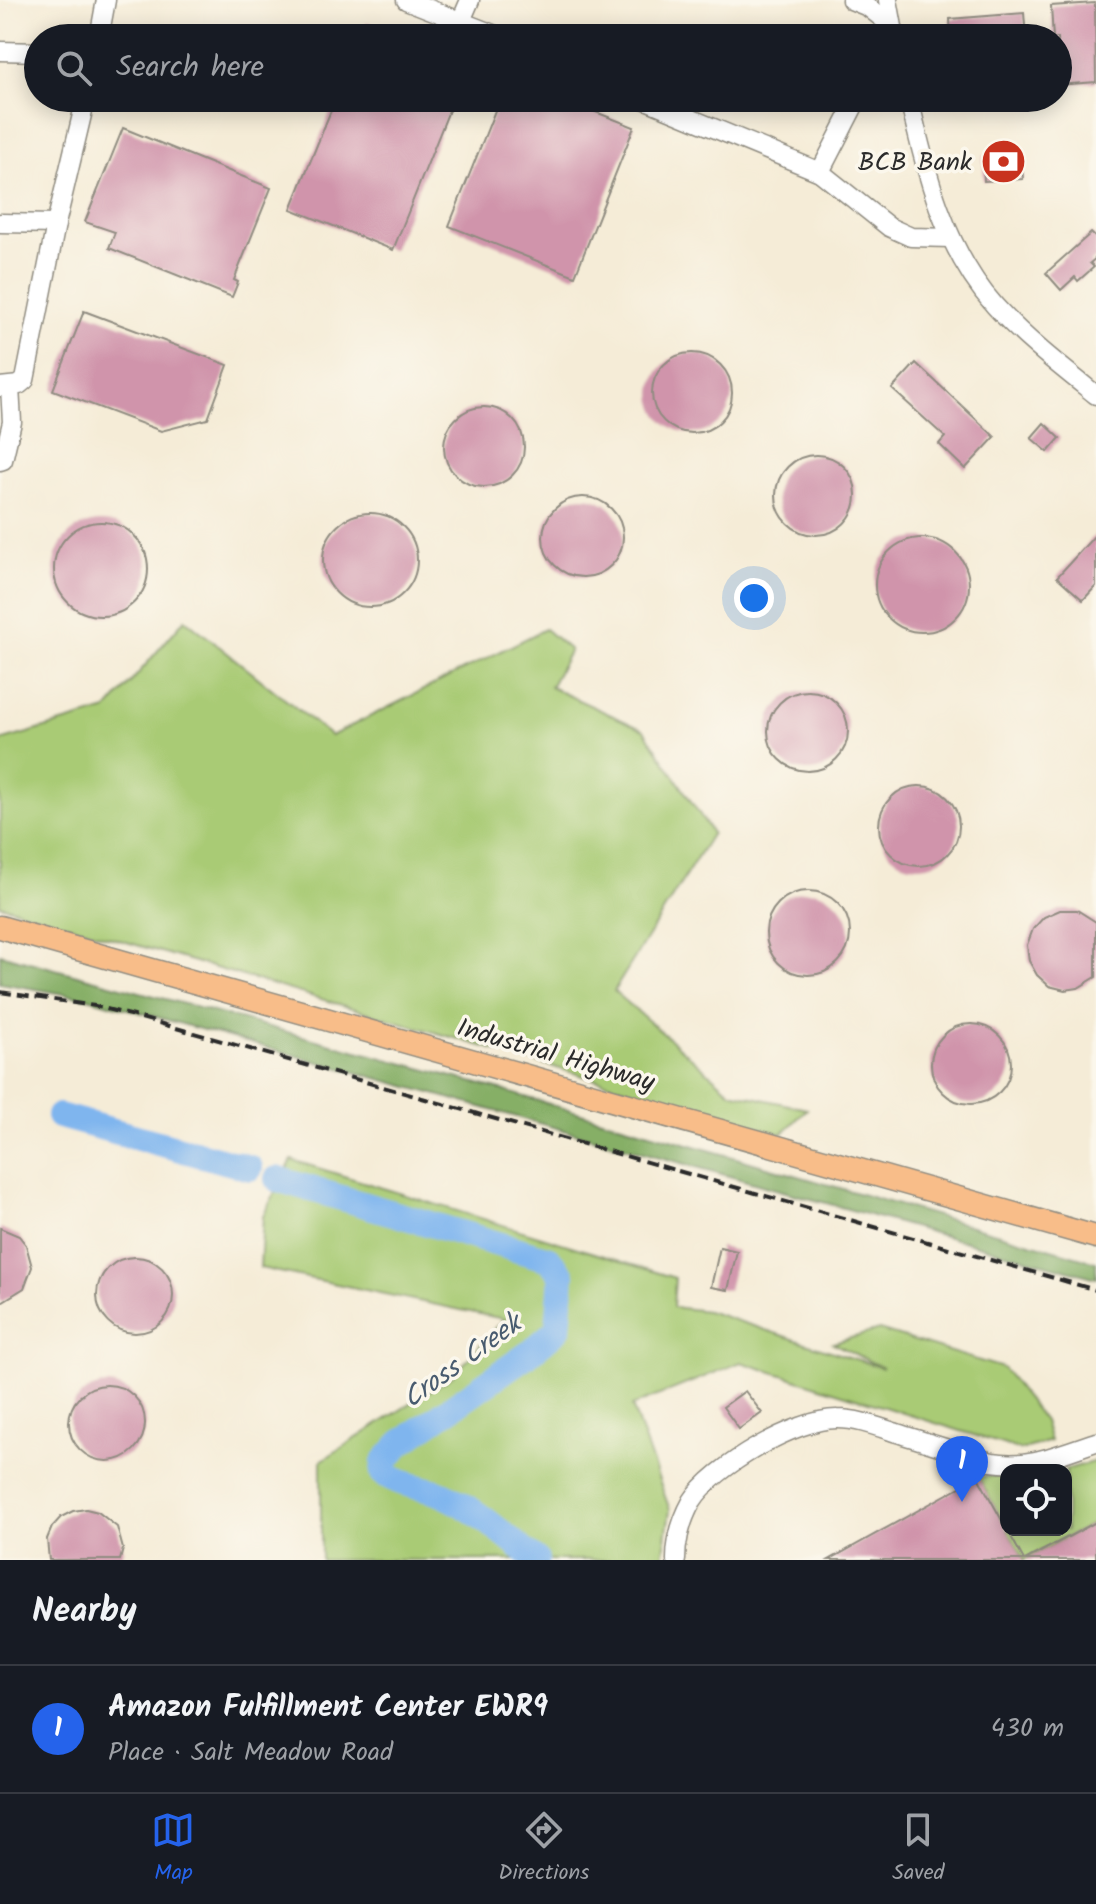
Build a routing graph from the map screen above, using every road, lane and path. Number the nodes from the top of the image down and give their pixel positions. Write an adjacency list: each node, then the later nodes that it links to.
1 (106, 0): 7 (street)
2 (406, 0): 6 (street)
3 (470, 0): 6 (street)
4 (851, 0): 9 (street)
5 (888, 0): 10 (street)
6 (461, 21): 8 (street)
7 (102, 24)
8 (468, 24)
9 (883, 24)
10 (891, 24)
11 (0, 51): 12 (street)
12 (24, 52)
13 (83, 112): 19 (street)
14 (675, 112): 17 (street)
15 (851, 112): 17 (street)
16 (912, 112): 20 (street)
17 (820, 172): 20 (street)
18 (0, 223): 19 (street)
19 (56, 224): 21 (street)
20 (951, 238): 22 (street)
21 (5, 387): 23 (street)
22 (1096, 395)
23 (0, 461)
24 (0, 927): 25 (main road, Industrial Highway)
25 (1096, 1237)
26 (1096, 1442): 27 (street)
27 (676, 1560)

